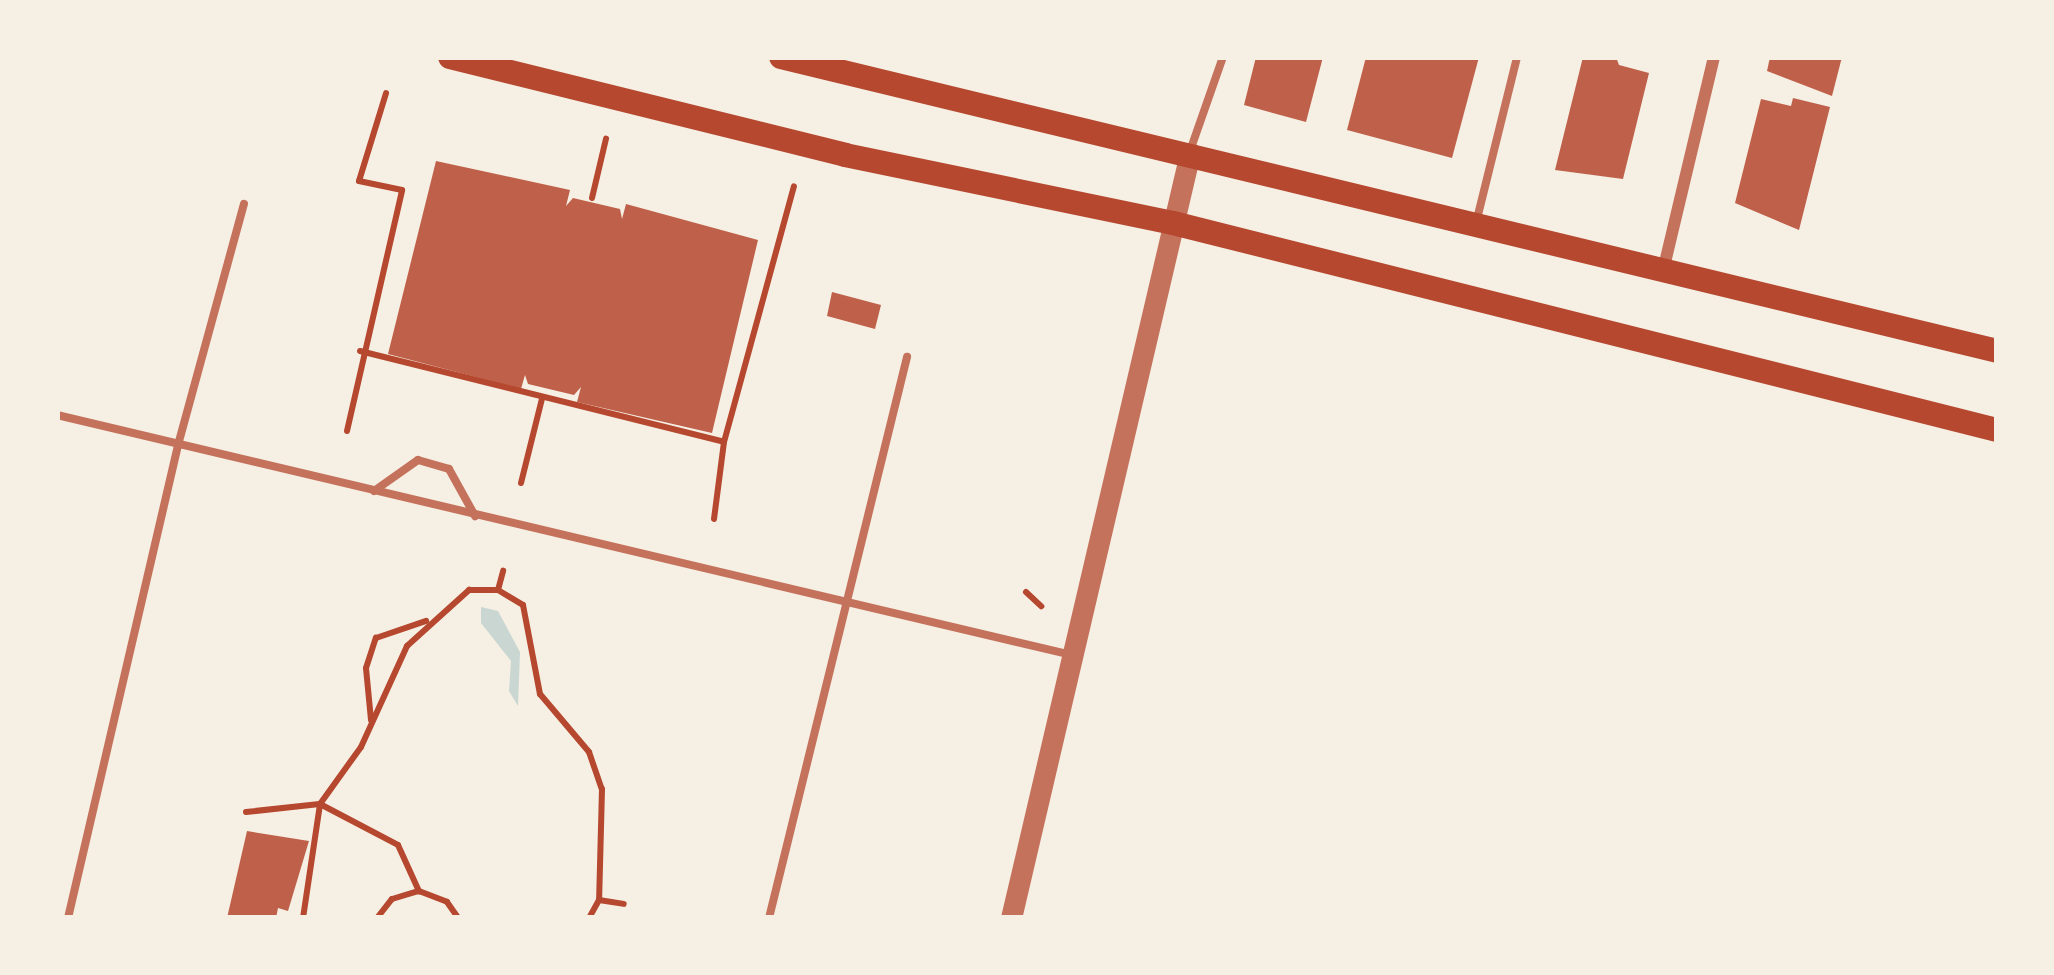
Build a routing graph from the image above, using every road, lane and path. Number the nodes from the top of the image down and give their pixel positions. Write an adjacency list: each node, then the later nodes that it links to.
1 (450, 57): 12 (main road)
2 (781, 57): 8 (main road)
3 (1222, 57): 8 (lane)
4 (1517, 57): 13 (lane)
5 (1714, 57): 14 (street)
6 (386, 93): 15 (path)
7 (606, 139): 10 (path)
8 (1190, 153): 12 (street); 13 (main road)
9 (794, 186): 22 (path)
10 (592, 198)
11 (244, 204): 23 (lane)
12 (1173, 223): 20 (main road); 34 (street)
13 (1476, 224): 14 (main road)
14 (1663, 271): 16 (main road)
15 (360, 351): 18 (path); 21 (path)
16 (1997, 351)
17 (907, 357): 31 (lane)
18 (542, 398): 22 (path); 24 (path)
19 (57, 415): 23 (lane)
20 (1997, 430)
21 (347, 431)
22 (724, 442): 27 (path)
23 (178, 446): 25 (lane); 41 (lane)
24 (521, 483)
25 (373, 492): 26 (lane); 26 (lane)
26 (476, 517): 31 (lane)
27 (714, 519)
28 (503, 571): 29 (path)
29 (498, 590): 33 (path); 39 (path)
30 (1026, 592): 32 (path)
31 (848, 603): 34 (lane); 46 (lane)
32 (1041, 606)
33 (431, 619): 35 (path); 35 (path)
34 (1075, 656): 47 (street)
35 (371, 723): 36 (path)
36 (320, 803): 37 (path); 38 (path); 42 (path)
37 (246, 812)
38 (419, 891): 43 (path); 44 (path)
39 (599, 900): 40 (path); 45 (path)
40 (624, 904)
41 (68, 918)
42 (303, 918)
43 (377, 918)
44 (458, 918)
45 (589, 918)
46 (769, 918)
47 (1011, 918)

